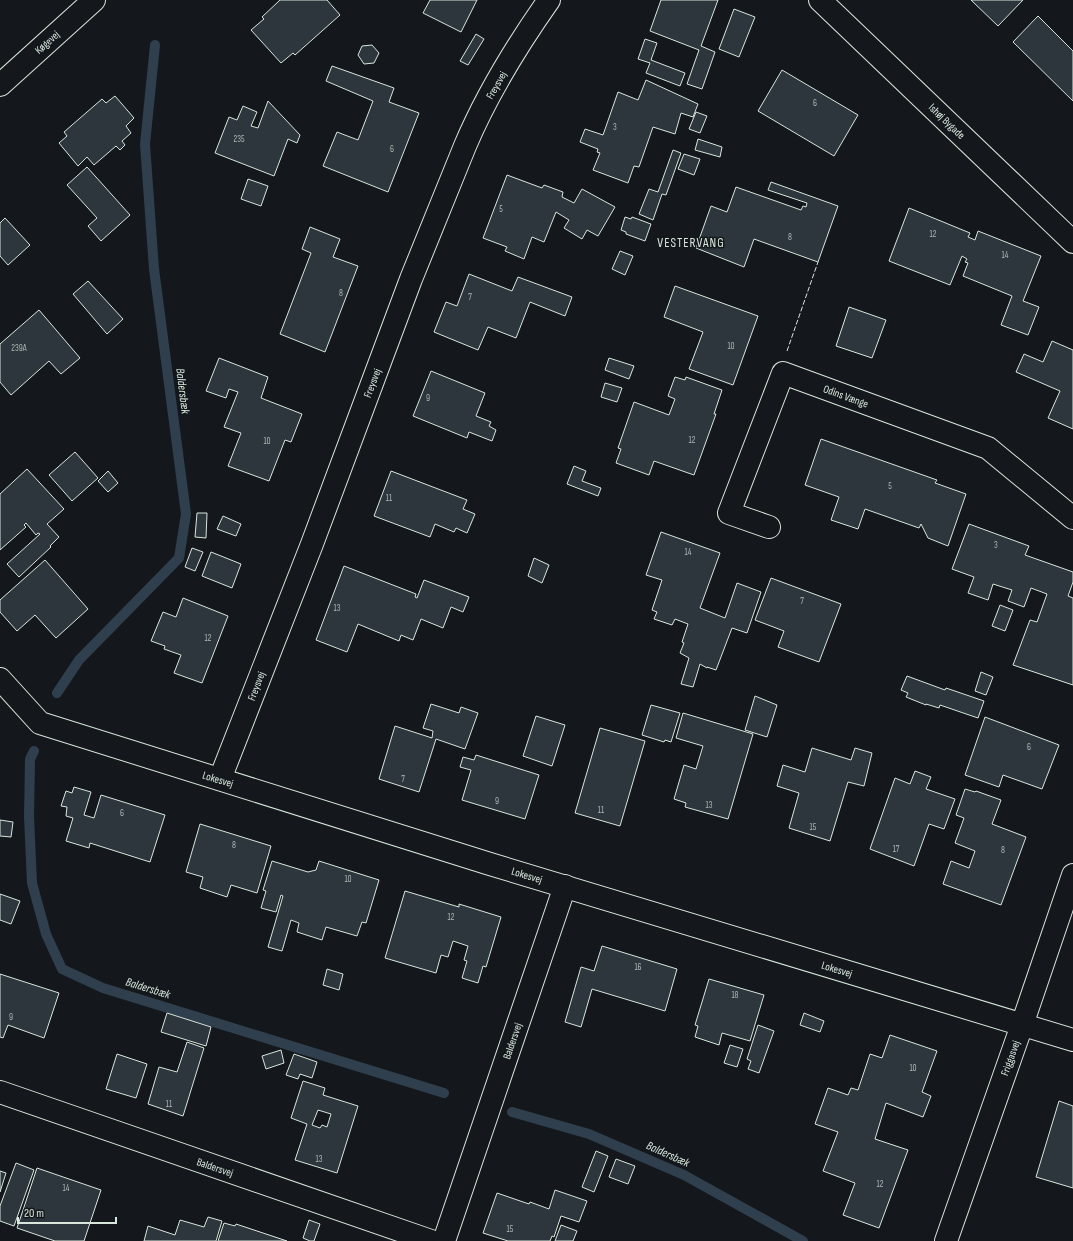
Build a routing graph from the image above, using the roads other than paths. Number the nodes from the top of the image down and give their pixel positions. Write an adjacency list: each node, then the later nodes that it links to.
1 (94, 0): 4 (street, Køgevej)
2 (549, 0): 9 (street, Freysvej)
3 (820, 0): 5 (street, Ishøj Bygade)
4 (0, 85)
5 (1073, 242)
6 (1073, 518): 7 (street, Odins Vænge)
7 (769, 528)
8 (0, 679): 9 (street, Lokesvej)
9 (220, 779): 11 (street, Lokesvej)
10 (1073, 875): 12 (street, Friggasvej)
11 (565, 886): 12 (street, Lokesvej); 16 (street, Baldersvej)
12 (1022, 1025): 13 (street, Lokesvej); 17 (street, Friggasvej)
13 (1073, 1040)
14 (0, 1092): 15 (street, Baldersvej)
15 (431, 1241)
16 (444, 1241)
17 (946, 1241)

